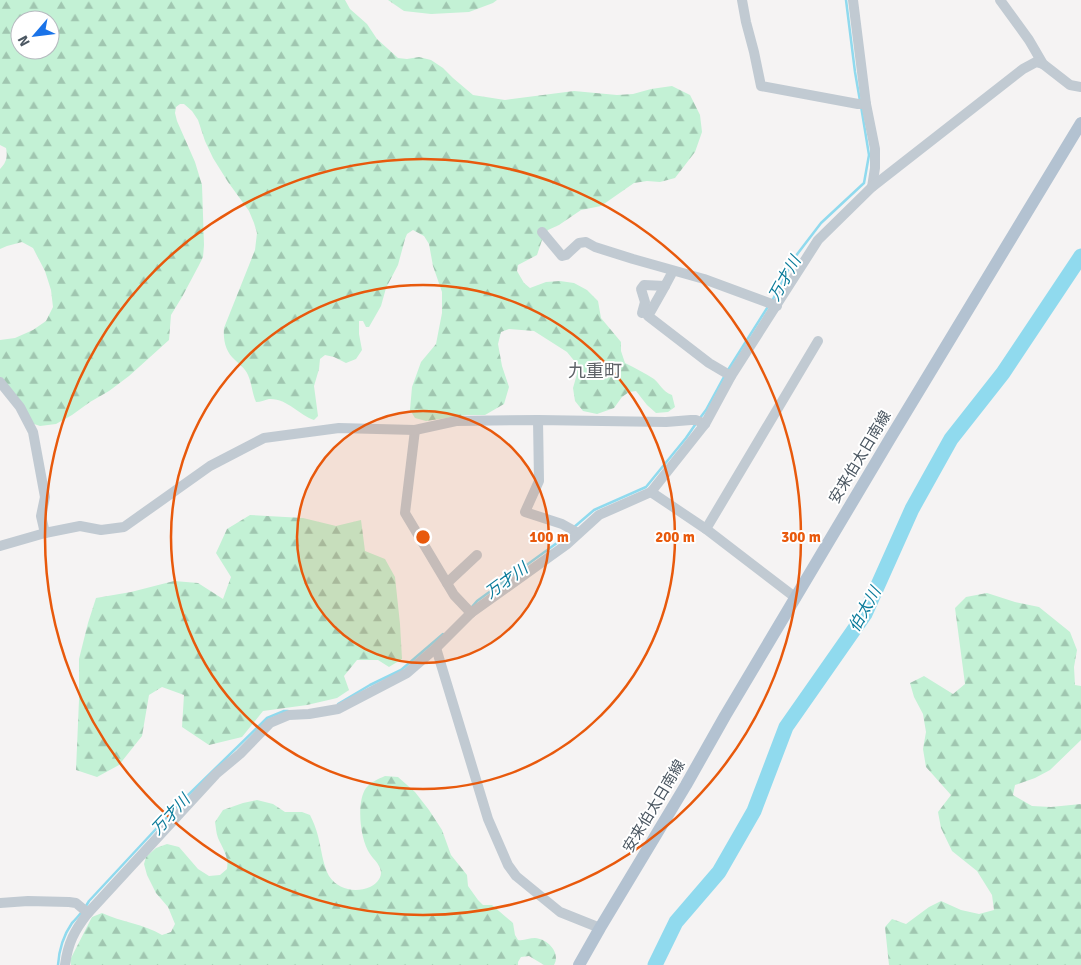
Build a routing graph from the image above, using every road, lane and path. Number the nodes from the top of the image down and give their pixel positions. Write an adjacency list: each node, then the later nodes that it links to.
1 (742, 0): 6 (street)
2 (853, 0): 6 (street)
3 (1000, 0): 4 (street)
4 (1043, 64): 5 (street); 8 (street)
5 (1081, 87)
6 (862, 104): 8 (street)
7 (1081, 123): 27 (main road, 安来伯太日南線)
8 (872, 187): 12 (street)
9 (542, 232): 10 (street)
10 (673, 271): 11 (street); 12 (street)
11 (665, 286): 13 (street); 15 (street)
12 (772, 305): 15 (street)
13 (642, 313)
14 (818, 341): 21 (street)
15 (727, 374): 18 (street)
16 (0, 382): 23 (street)
17 (538, 420): 18 (street); 19 (street); 22 (street)
18 (700, 422): 20 (street)
19 (415, 430): 23 (street); 26 (street)
20 (651, 492): 21 (street); 22 (street)
21 (706, 529): 27 (street)
22 (573, 530): 28 (street)
23 (45, 533): 24 (street)
24 (0, 546)
25 (477, 555): 26 (street)
26 (447, 583): 28 (street)
27 (796, 598): 32 (main road, 安来伯太日南線)
28 (471, 613): 29 (street)
29 (436, 648): 31 (street); 32 (street)
30 (0, 904): 31 (street)
31 (88, 914): 33 (street)
32 (600, 928): 34 (main road, 安来伯太日南線)
33 (65, 965)
34 (579, 965)

